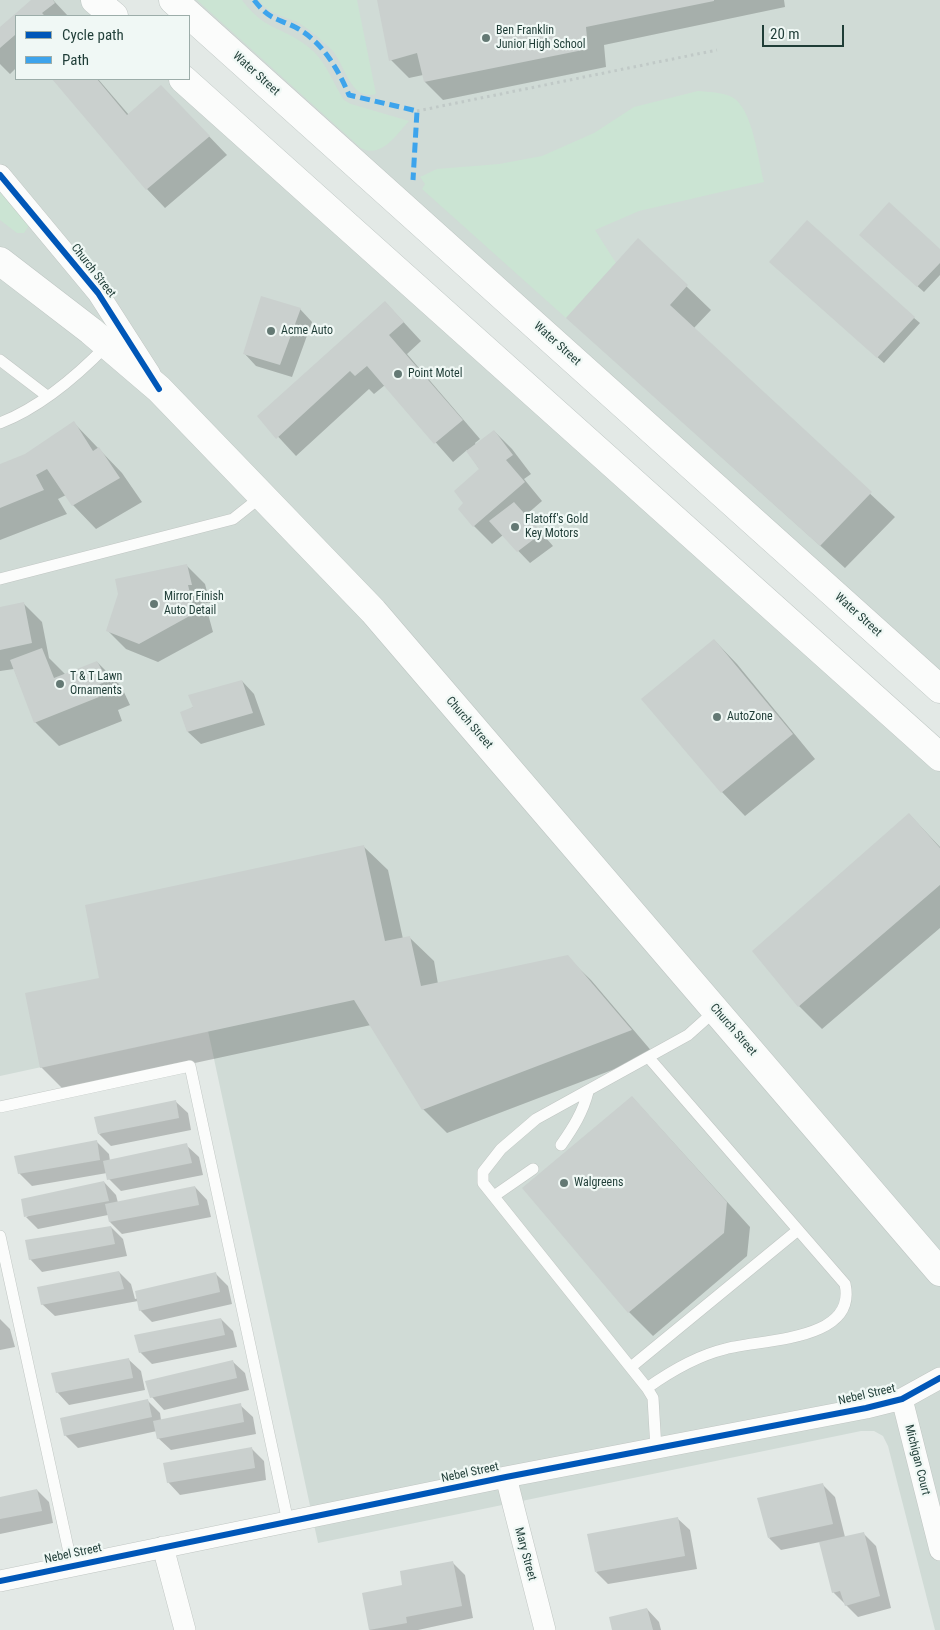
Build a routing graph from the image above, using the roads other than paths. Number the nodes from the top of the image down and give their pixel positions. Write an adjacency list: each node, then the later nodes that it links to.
1 (96, 0): 3 (main road)
2 (173, 0): 5 (main road, Water Street)
3 (113, 15)
4 (190, 15): 16 (main road, Water Street)
5 (190, 15)
6 (184, 80): 17 (main road)
7 (0, 175): 11 (street, Church Street)
8 (0, 261): 9 (main road)
9 (107, 345): 11 (main road); 12 (lane)
10 (0, 360): 12 (lane)
11 (159, 389): 14 (main road, Church Street)
12 (47, 396): 13 (lane)
13 (0, 423)
14 (263, 495): 15 (lane); 18 (main road, Church Street)
15 (0, 579)
16 (940, 689)
17 (940, 757)
18 (716, 1010): 19 (lane); 27 (main road, Church Street)
19 (649, 1058): 20 (lane); 25 (lane)
20 (588, 1092): 22 (lane); 24 (lane)
21 (0, 1107): 34 (lane)
22 (561, 1145)
23 (532, 1168): 24 (lane)
24 (494, 1196): 28 (lane)
25 (798, 1230): 28 (lane); 30 (lane)
26 (0, 1236): 37 (lane)
27 (940, 1272)
28 (630, 1367): 30 (lane)
29 (940, 1378): 31 (street, Nebel Street)
30 (647, 1388): 32 (lane)
31 (902, 1399): 32 (street, Nebel Street); 36 (street, Michigan Court)
32 (656, 1449): 33 (street, Nebel Street)
33 (506, 1477): 34 (street, Nebel Street); 40 (street, Mary Street)
34 (288, 1522): 35 (street, Nebel Street)
35 (163, 1547): 37 (street, Nebel Street); 39 (street)
36 (940, 1550)
37 (72, 1566): 38 (street, Nebel Street)
38 (0, 1581)
39 (184, 1630)
40 (545, 1630)

